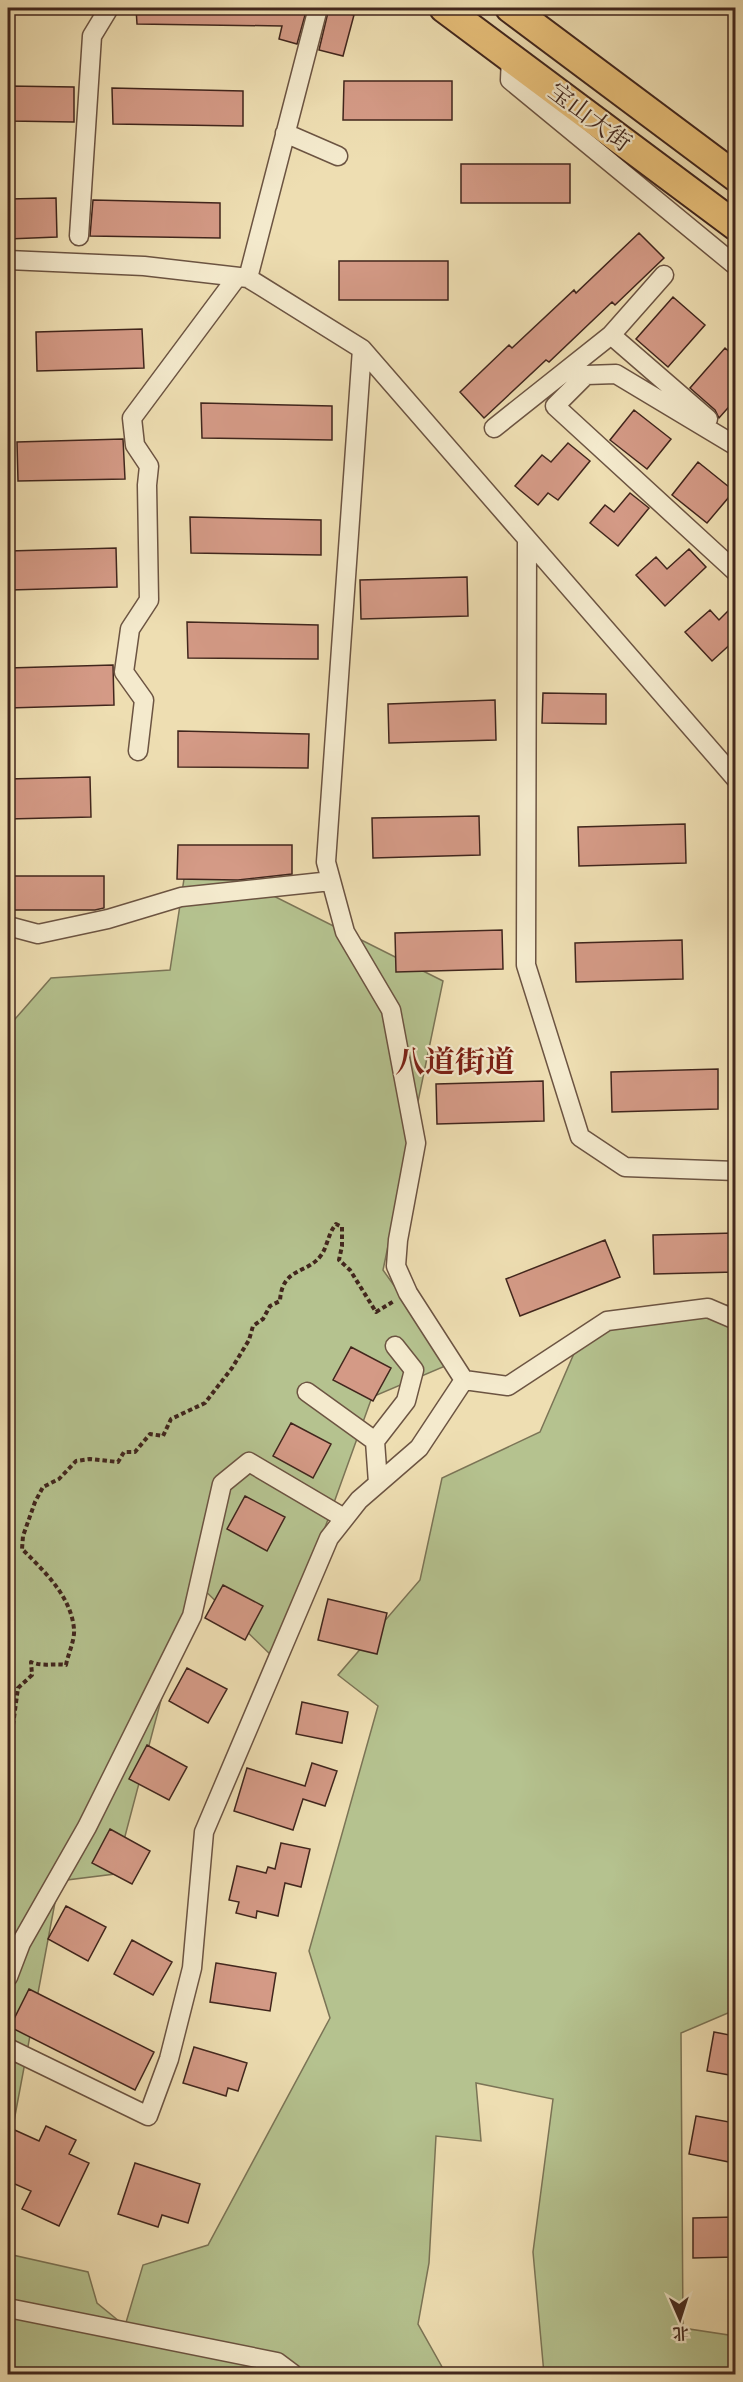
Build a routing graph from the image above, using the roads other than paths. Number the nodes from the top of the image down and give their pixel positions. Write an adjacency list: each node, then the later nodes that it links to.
1 (109, 8): 10 (street)
2 (318, 8): 6 (street)
3 (444, 8): 5 (main road, 宝山大街)
4 (510, 8): 8 (main road, 宝山大街)
5 (511, 57): 9 (main road, 宝山大街); 12 (street)
6 (285, 133): 7 (street); 14 (street)
7 (338, 156)
8 (735, 177)
9 (735, 226)
10 (79, 236)
11 (8, 260): 14 (street)
12 (735, 266)
13 (664, 275): 15 (street)
14 (242, 278): 16 (street); 21 (street)
15 (611, 335): 17 (street); 18 (street)
16 (362, 349): 19 (street); 23 (street)
17 (494, 428)
18 (735, 445): 20 (street)
19 (527, 539): 22 (street); 25 (street)
20 (735, 572)
21 (138, 752)
22 (735, 778)
23 (331, 881): 24 (street); 28 (street)
24 (8, 926)
25 (735, 1171)
26 (735, 1320): 28 (street)
27 (395, 1346): 30 (street)
28 (464, 1380): 31 (street)
29 (307, 1392): 30 (street)
30 (375, 1441): 31 (street)
31 (378, 1483): 32 (street)
32 (344, 1518): 33 (street); 34 (street)
33 (8, 1977)
34 (8, 2048)
35 (8, 2308): 36 (street)
36 (293, 2374)

